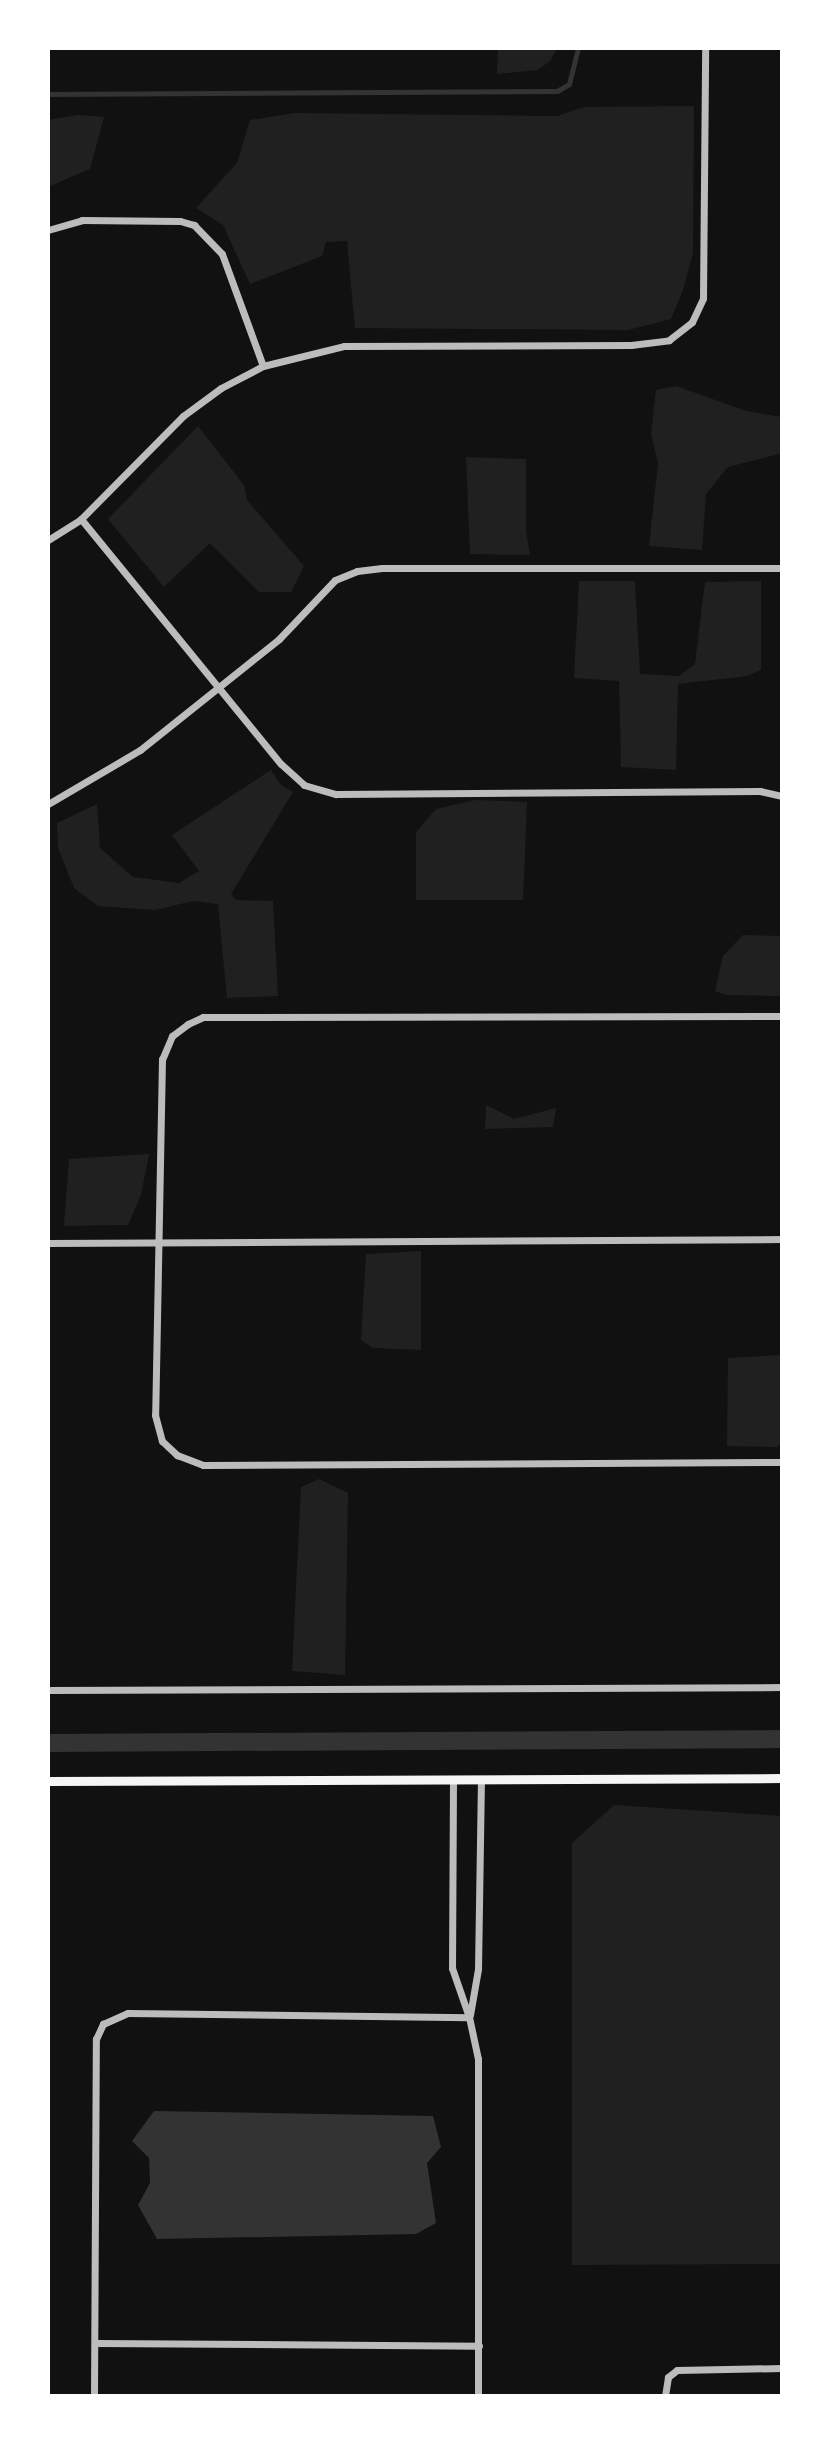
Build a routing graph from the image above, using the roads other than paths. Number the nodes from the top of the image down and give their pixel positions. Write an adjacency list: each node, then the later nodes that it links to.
1 (705, 48): 3 (street)
2 (48, 230): 3 (street)
3 (263, 366): 4 (street)
4 (81, 519): 5 (street); 7 (street)
5 (48, 540)
6 (782, 568): 7 (street)
7 (221, 688): 8 (street); 9 (street)
8 (782, 796)
9 (48, 804)
10 (782, 1016): 12 (street)
11 (782, 1239): 12 (street)
12 (159, 1242): 13 (street); 14 (street)
13 (48, 1243)
14 (782, 1462)
15 (782, 1687): 16 (street)
16 (48, 1690)
17 (782, 1778): 19 (main road)
18 (453, 1780): 19 (main road); 20 (main road); 21 (street)
19 (481, 1780): 21 (street)
20 (48, 1781)
21 (469, 2017): 22 (street); 23 (street)
22 (95, 2343): 23 (street); 25 (street)
23 (479, 2346): 26 (street)
24 (782, 2368): 27 (street)
25 (94, 2396)
26 (478, 2396)
27 (665, 2396)

